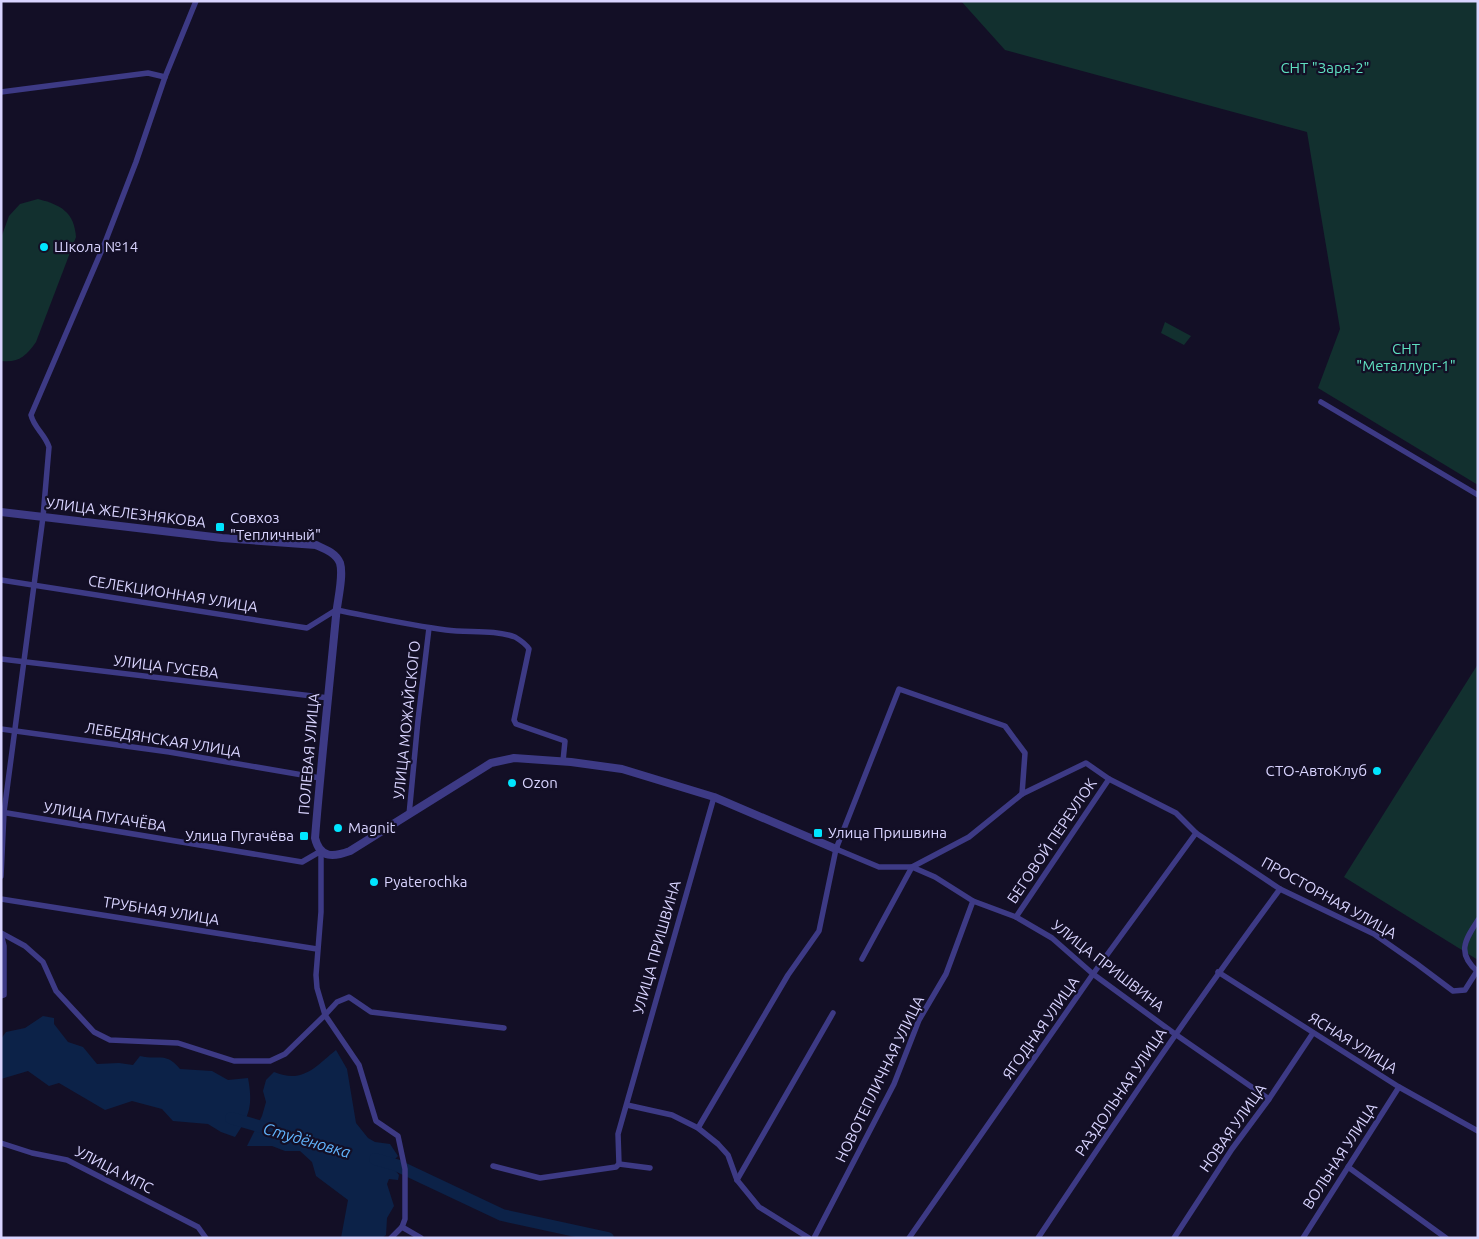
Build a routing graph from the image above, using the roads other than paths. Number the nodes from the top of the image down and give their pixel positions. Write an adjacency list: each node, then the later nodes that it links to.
1 (196, 1): 2 (street)
2 (165, 77): 3 (street); 7 (street)
3 (1, 92)
4 (1322, 402): 5 (street)
5 (1478, 495)
6 (1, 512): 7 (street, УЛИЦА ЖЕЛЕЗНЯКОВА)
7 (42, 517): 8 (street, УЛИЦА ЖЕЛЕЗНЯКОВА); 10 (street)
8 (334, 555): 11 (street, ПОЛЕВАЯ УЛИЦА)
9 (1, 580): 10 (street, СЕЛЕКЦИОННАЯ УЛИЦА)
10 (33, 584): 11 (street, СЕЛЕКЦИОННАЯ УЛИЦА); 14 (street)
11 (336, 610): 12 (street); 15 (street, ПОЛЕВАЯ УЛИЦА)
12 (429, 628): 18 (street); 24 (street, УЛИЦА МОЖАЙСКОГО)
13 (1, 659): 14 (street, УЛИЦА ГУСЕВА)
14 (22, 662): 15 (street, УЛИЦА ГУСЕВА); 17 (street)
15 (328, 698): 19 (street, ПОЛЕВАЯ УЛИЦА)
16 (1, 729): 17 (street, ЛЕБЕДЯНСКАЯ УЛИЦА)
17 (13, 730): 19 (street, ЛЕБЕДЯНСКАЯ УЛИЦА); 23 (street)
18 (563, 761): 22 (street, УЛИЦА ПРИШВИНА); 24 (street, УЛИЦА ПРИШВИНА)
19 (320, 778): 27 (street, ПОЛЕВАЯ УЛИЦА)
20 (1109, 779): 21 (street, ПРОСТОРНАЯ УЛИЦА); 25 (street, ПРОСТОРНАЯ УЛИЦА); 33 (street, БЕГОВОЙ ПЕРЕУЛОК)
21 (1022, 794): 26 (street); 28 (street)
22 (714, 797): 26 (street, УЛИЦА ПРИШВИНА); 49 (street, УЛИЦА ПРИШВИНА)
23 (2, 812): 27 (street, УЛИЦА ПУГАЧЁВА); 29 (street)
24 (409, 815): 27 (street, УЛИЦА ПРИШВИНА)
25 (1196, 833): 30 (street, ПРОСТОРНАЯ УЛИЦА); 40 (street, ЯГОДНАЯ УЛИЦА)
26 (836, 849): 28 (street, УЛИЦА ПРИШВИНА); 50 (street)
27 (321, 851): 36 (street, ПОЛЕВАЯ УЛИЦА)
28 (912, 867): 32 (street, УЛИЦА ПРИШВИНА); 37 (street)
29 (1, 876)
30 (1280, 889): 38 (street, ПРОСТОРНАЯ УЛИЦА); 39 (street, РАЗДОЛЬНАЯ УЛИЦА)
31 (1, 899): 36 (street, ТРУБНАЯ УЛИЦА)
32 (972, 901): 33 (street, УЛИЦА ПРИШВИНА); 63 (street, НОВОТЕПЛИЧНАЯ УЛИЦА)
33 (1016, 917): 40 (street, УЛИЦА ПРИШВИНА)
34 (1478, 920): 38 (street)
35 (1, 933): 41 (street); 43 (street)
36 (317, 949): 43 (street, ПОЛЕВАЯ УЛИЦА)
37 (862, 960)
38 (1477, 971)
39 (1218, 972): 45 (street, ЯСНАЯ УЛИЦА); 46 (street, РАЗДОЛЬНАЯ УЛИЦА)
40 (1093, 974): 46 (street, УЛИЦА ПРИШВИНА); 64 (street, ЯГОДНАЯ УЛИЦА)
41 (1, 996)
42 (833, 1013): 57 (street)
43 (325, 1015): 44 (street); 58 (street, ПОЛЕВАЯ УЛИЦА)
44 (504, 1028)
45 (1313, 1033): 47 (street, ЯСНАЯ УЛИЦА); 48 (street, НОВАЯ УЛИЦА)
46 (1175, 1034): 48 (street, УЛИЦА ПРИШВИНА); 65 (street, РАЗДОЛЬНАЯ УЛИЦА)
47 (1399, 1087): 51 (street, ЯСНАЯ УЛИЦА); 55 (street, ВОЛЬНАЯ УЛИЦА)
48 (1269, 1099): 66 (street, НОВАЯ УЛИЦА)
49 (627, 1104): 50 (street); 53 (street, УЛИЦА ПРИШВИНА)
50 (698, 1128): 57 (street)
51 (1478, 1131)
52 (1, 1143): 59 (street, УЛИЦА МПС)
53 (620, 1164): 54 (street); 56 (street)
54 (493, 1166)
55 (1348, 1167): 67 (street, ВОЛЬНАЯ УЛИЦА); 68 (street)
56 (650, 1168)
57 (736, 1180): 62 (street)
58 (402, 1227): 60 (street); 61 (street)
59 (206, 1238)
60 (390, 1238)
61 (421, 1238)
62 (809, 1238)
63 (814, 1238)
64 (910, 1238)
65 (1038, 1238)
66 (1174, 1238)
67 (1303, 1238)
68 (1446, 1238)

